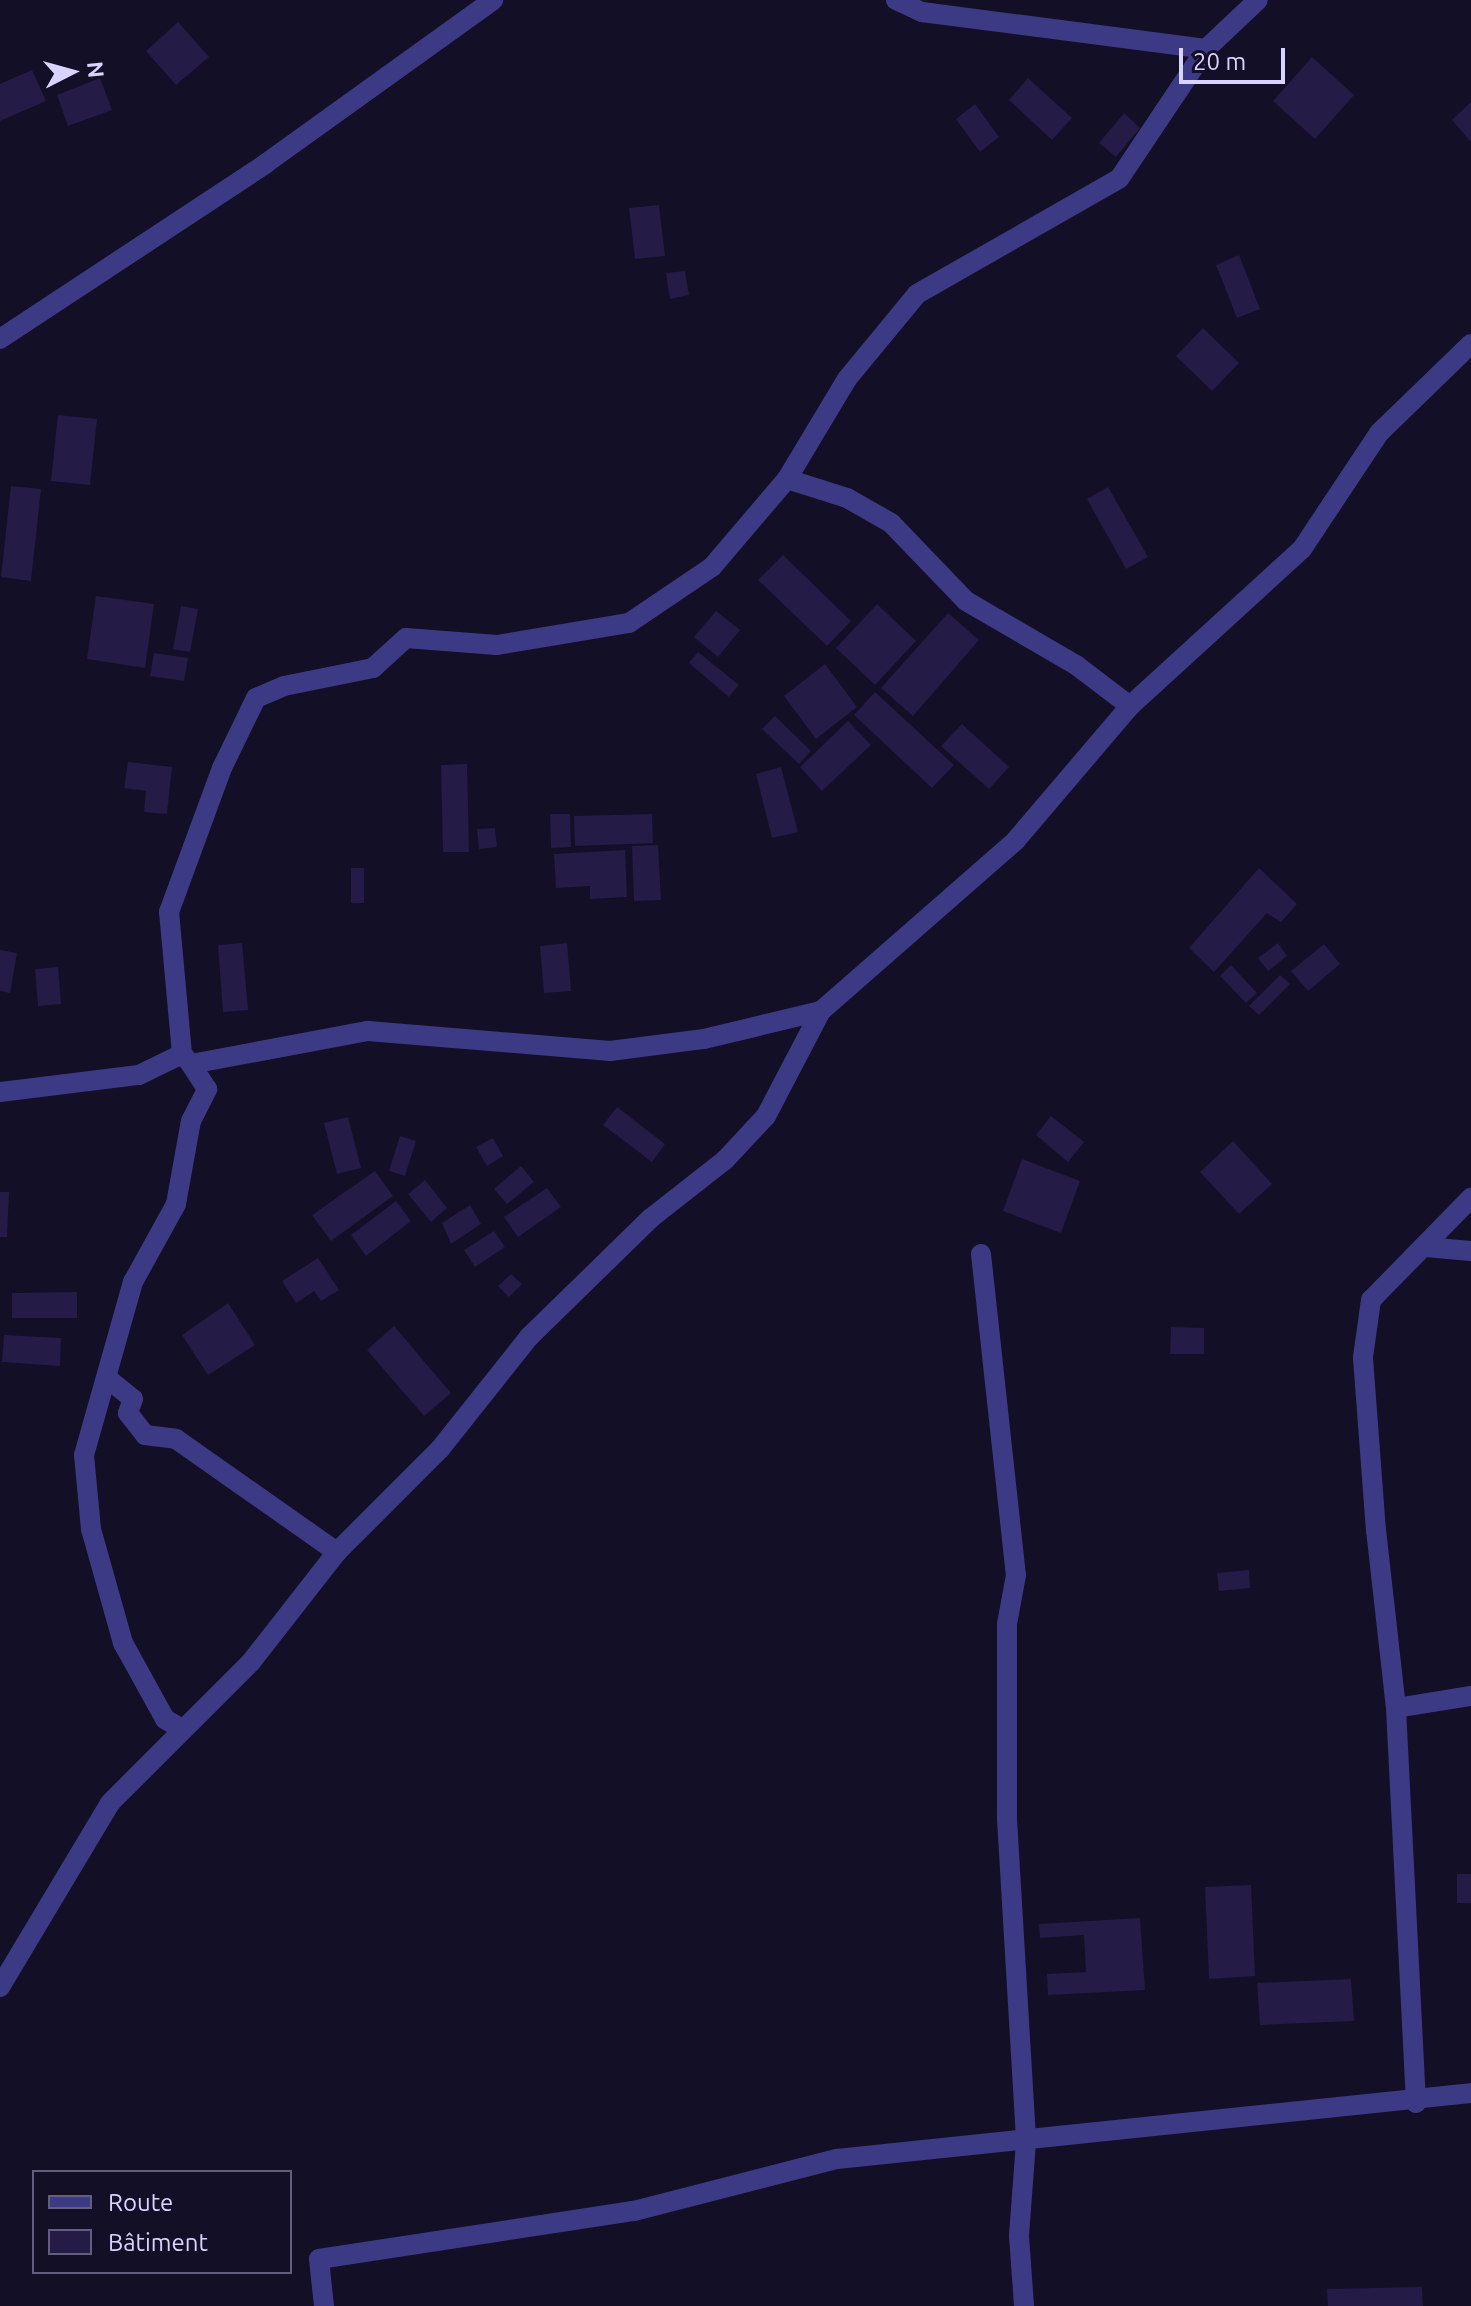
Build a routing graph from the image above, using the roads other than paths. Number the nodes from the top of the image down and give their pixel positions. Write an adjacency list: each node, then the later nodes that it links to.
1 (493, 0): 5 (street)
2 (896, 0): 4 (street)
3 (1258, 0): 4 (street)
4 (1206, 49): 7 (street)
5 (0, 339)
6 (1471, 344): 8 (street)
7 (787, 479): 8 (street); 10 (street)
8 (1130, 706): 9 (street)
9 (821, 1011): 10 (street); 17 (street)
10 (186, 1059): 11 (street); 16 (street)
11 (0, 1092)
12 (1471, 1198): 13 (street)
13 (1426, 1247): 14 (street); 19 (street)
14 (1471, 1251)
15 (981, 1254): 24 (street)
16 (107, 1378): 17 (street); 20 (street)
17 (337, 1552): 20 (street)
18 (1471, 1696): 19 (street)
19 (1396, 1708): 23 (street)
20 (182, 1729): 21 (street)
21 (0, 1987)
22 (1471, 2093): 23 (street)
23 (1416, 2103): 24 (street)
24 (1026, 2142): 25 (street); 26 (street)
25 (324, 2306)
26 (1024, 2306)

